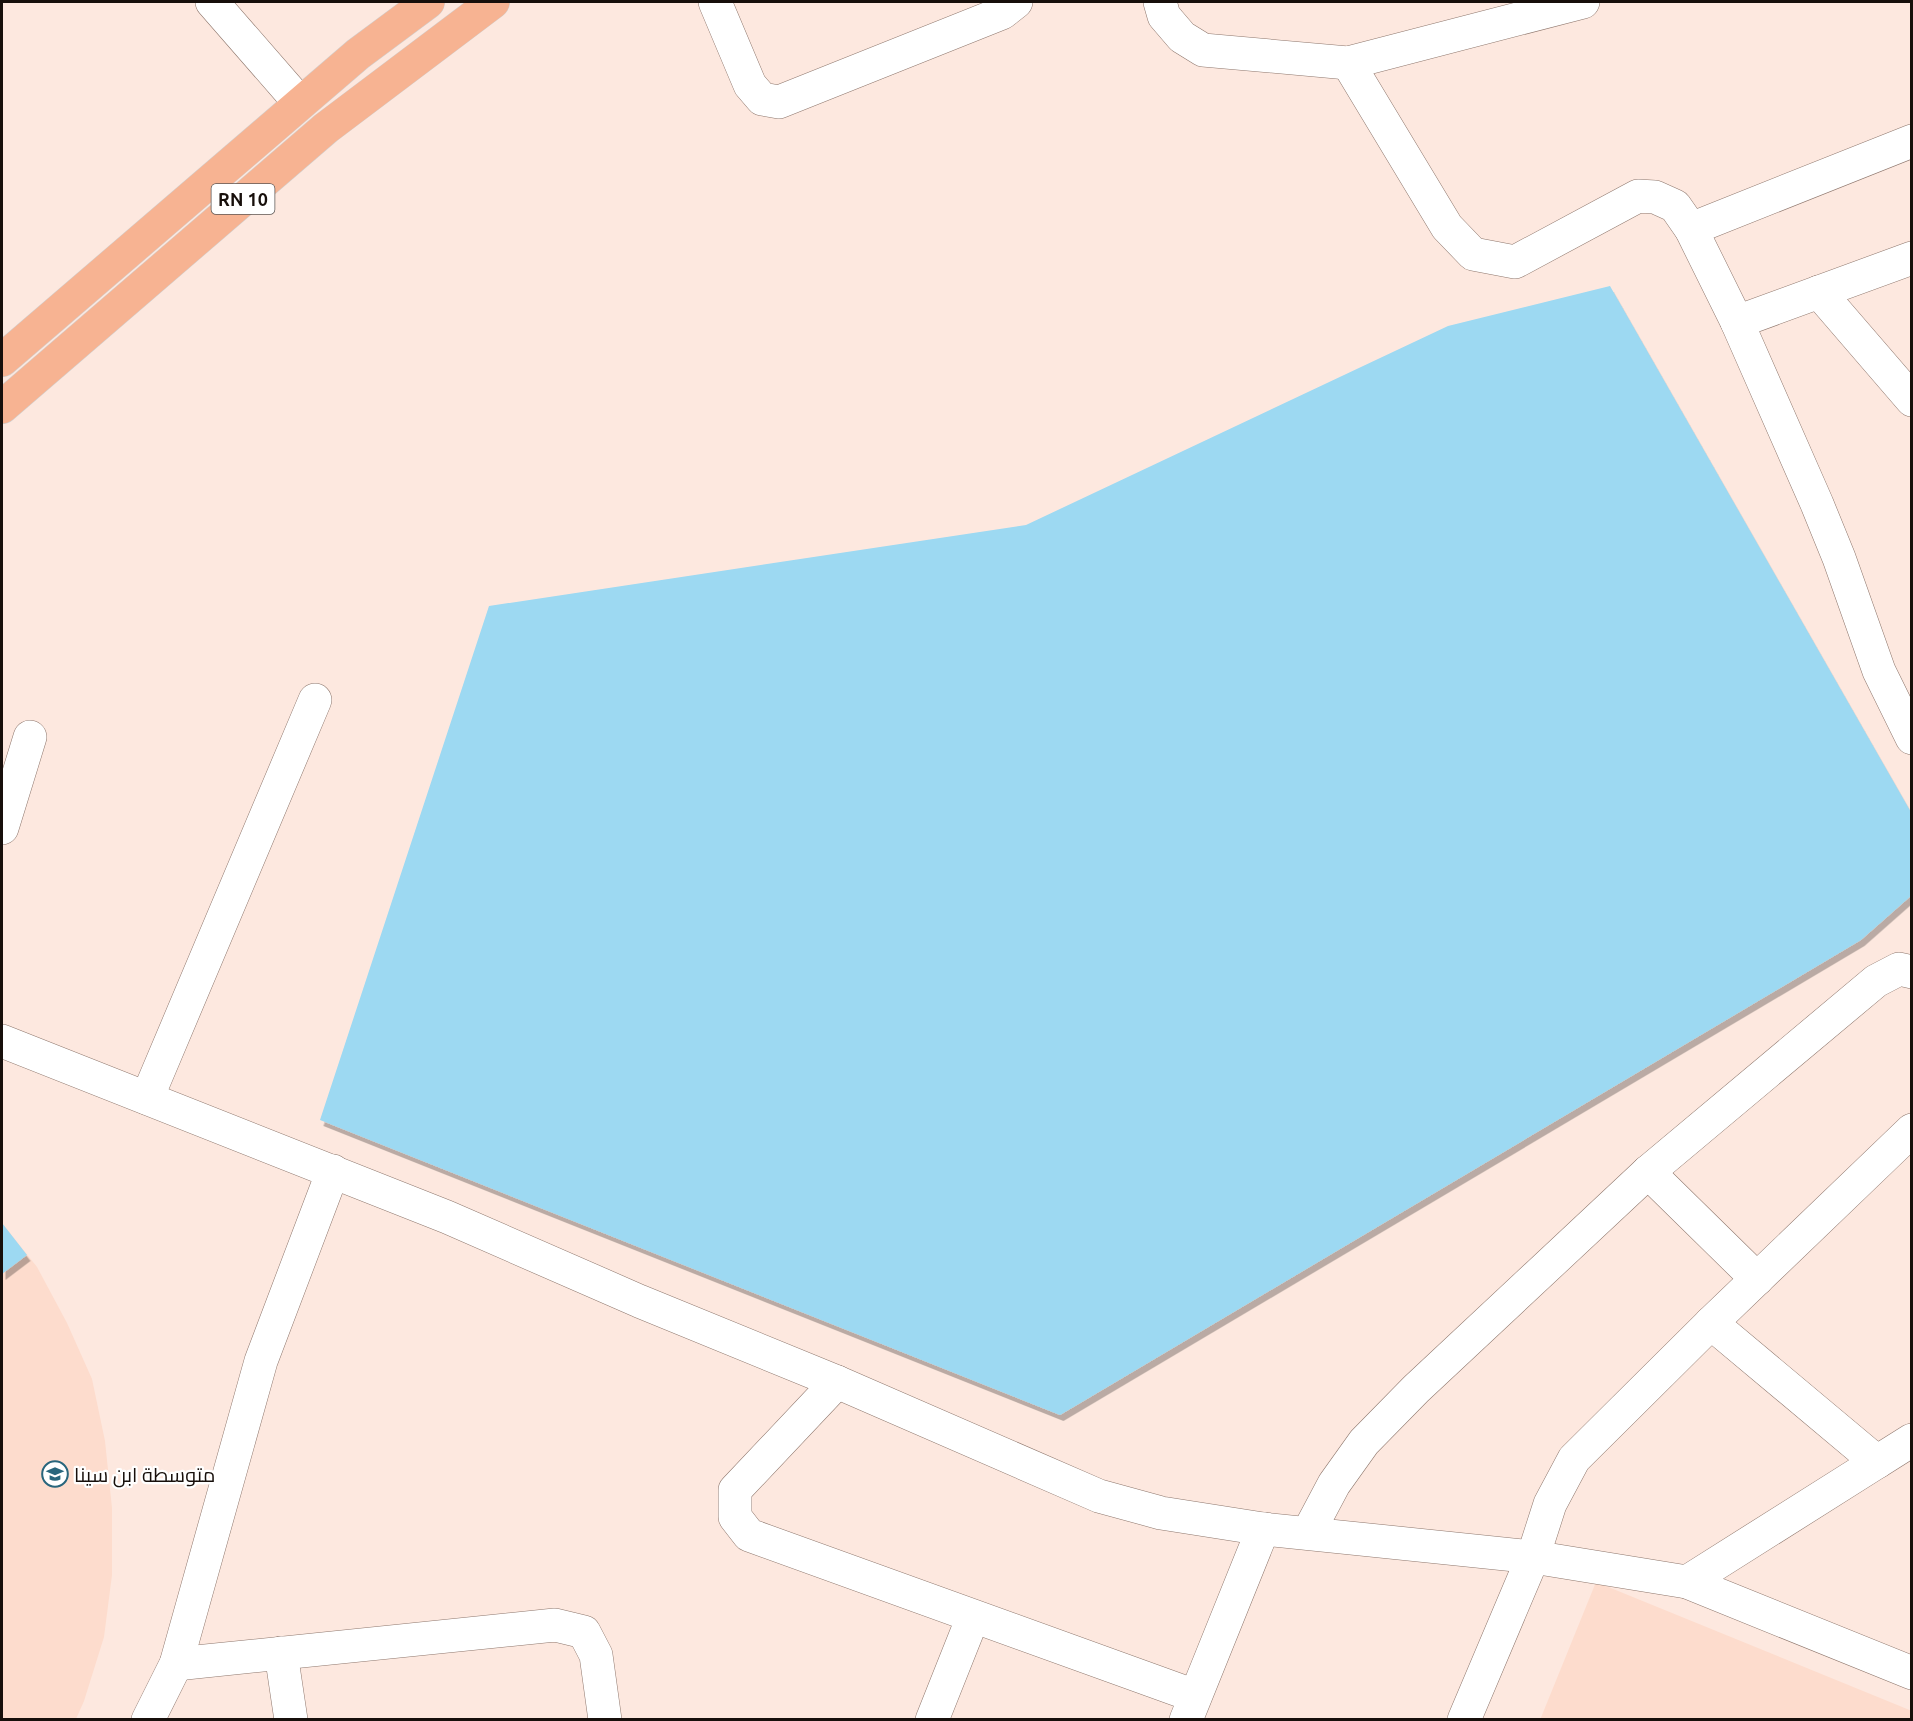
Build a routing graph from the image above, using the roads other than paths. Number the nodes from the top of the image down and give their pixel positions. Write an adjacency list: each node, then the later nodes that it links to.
1 (212, 2): 9 (street)
2 (428, 2): 9 (main road, RN 10)
3 (494, 2): 17 (main road, RN 10)
4 (715, 2): 5 (street)
5 (1016, 2)
6 (1160, 2): 8 (street)
7 (1583, 2): 8 (street)
8 (1348, 63): 11 (street)
9 (300, 103): 15 (main road, RN 10)
10 (1911, 141): 11 (street)
11 (1691, 229): 14 (street)
12 (1911, 258): 13 (street)
13 (1819, 292): 14 (street); 16 (street)
14 (1737, 322): 20 (street)
15 (2, 360)
16 (1911, 400)
17 (2, 408)
18 (315, 700): 24 (street)
19 (30, 737): 21 (street)
20 (1911, 738)
21 (2, 828)
22 (1911, 972): 27 (street)
23 (2, 1041): 24 (street)
24 (147, 1098): 26 (street)
25 (1911, 1130): 28 (street)
26 (333, 1171): 30 (street); 39 (street)
27 (1648, 1172): 28 (street); 34 (street)
28 (1757, 1279): 29 (street)
29 (1711, 1323): 32 (street); 35 (street)
30 (837, 1382): 33 (street); 37 (street)
31 (1911, 1440): 32 (street)
32 (1877, 1462): 36 (street)
33 (1263, 1528): 34 (street); 41 (street)
34 (1308, 1533): 35 (street)
35 (1533, 1557): 36 (street); 46 (street)
36 (1687, 1582): 40 (street)
37 (973, 1617): 41 (street); 45 (street)
38 (281, 1653): 39 (street); 43 (street); 44 (street)
39 (176, 1664): 42 (street)
40 (1911, 1673)
41 (1191, 1708)
42 (148, 1719)
43 (291, 1719)
44 (605, 1719)
45 (932, 1719)
46 (1464, 1719)

